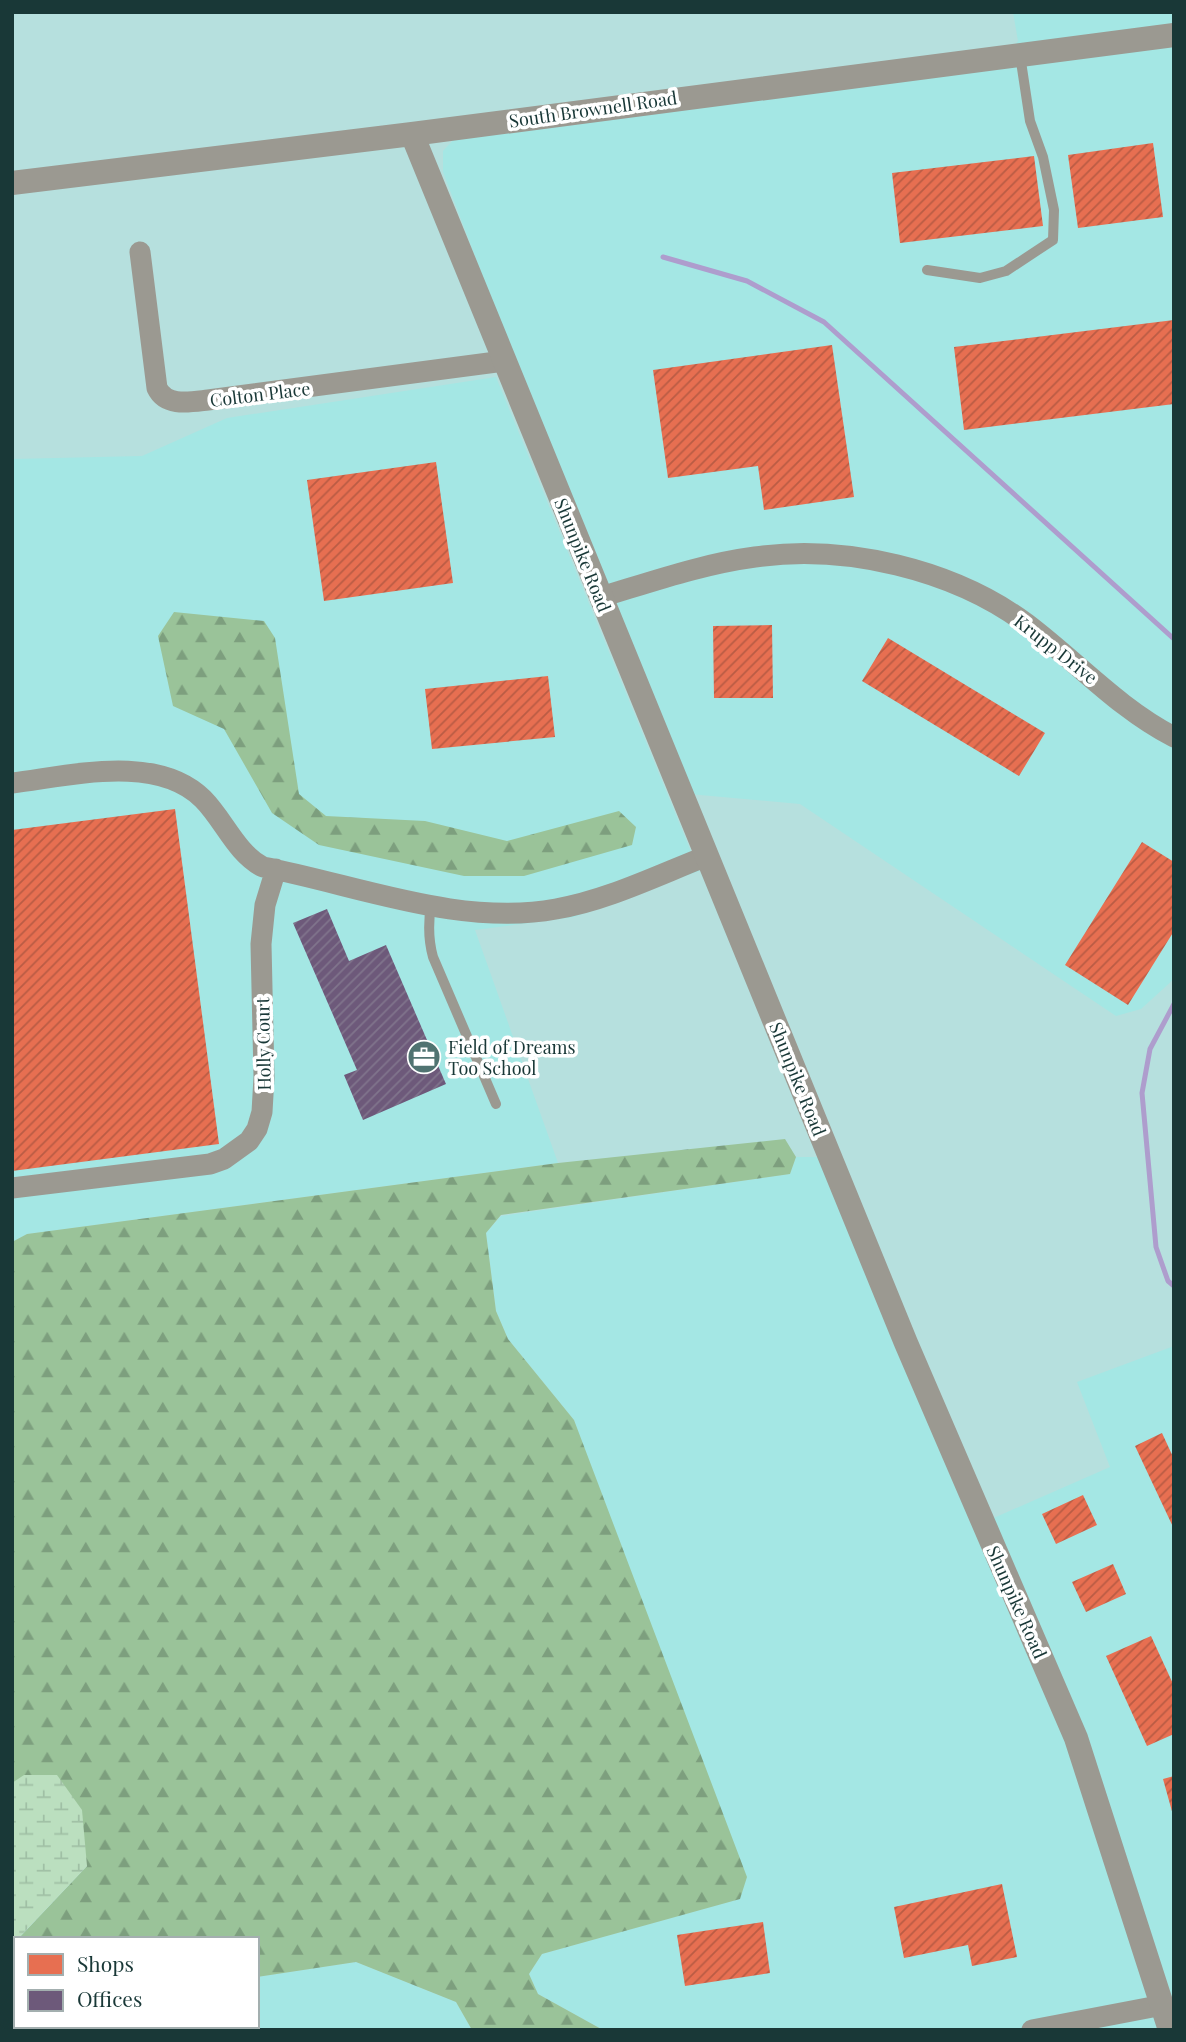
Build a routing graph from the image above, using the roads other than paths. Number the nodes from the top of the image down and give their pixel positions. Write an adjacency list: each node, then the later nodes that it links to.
1 (1174, 35): 2 (street, South Brownell Road)
2 (1020, 55): 3 (street, South Brownell Road); 6 (lane)
3 (412, 134): 4 (street, South Brownell Road); 7 (street, Shunpike Road)
4 (12, 183)
5 (140, 252): 7 (street, Colton Place)
6 (927, 270)
7 (505, 361): 8 (street, Shunpike Road)
8 (601, 597): 9 (street, Krupp Drive); 11 (street, Shunpike Road)
9 (1174, 737)
10 (12, 783): 12 (street)
11 (707, 856): 13 (street); 16 (street, Shunpike Road)
12 (276, 869): 13 (street); 15 (street, Holly Court)
13 (431, 905): 14 (lane)
14 (496, 1104)
15 (12, 1188)
16 (1163, 2005): 17 (street); 18 (street, Shunpike Road)
17 (1032, 2030)
18 (1170, 2030)

